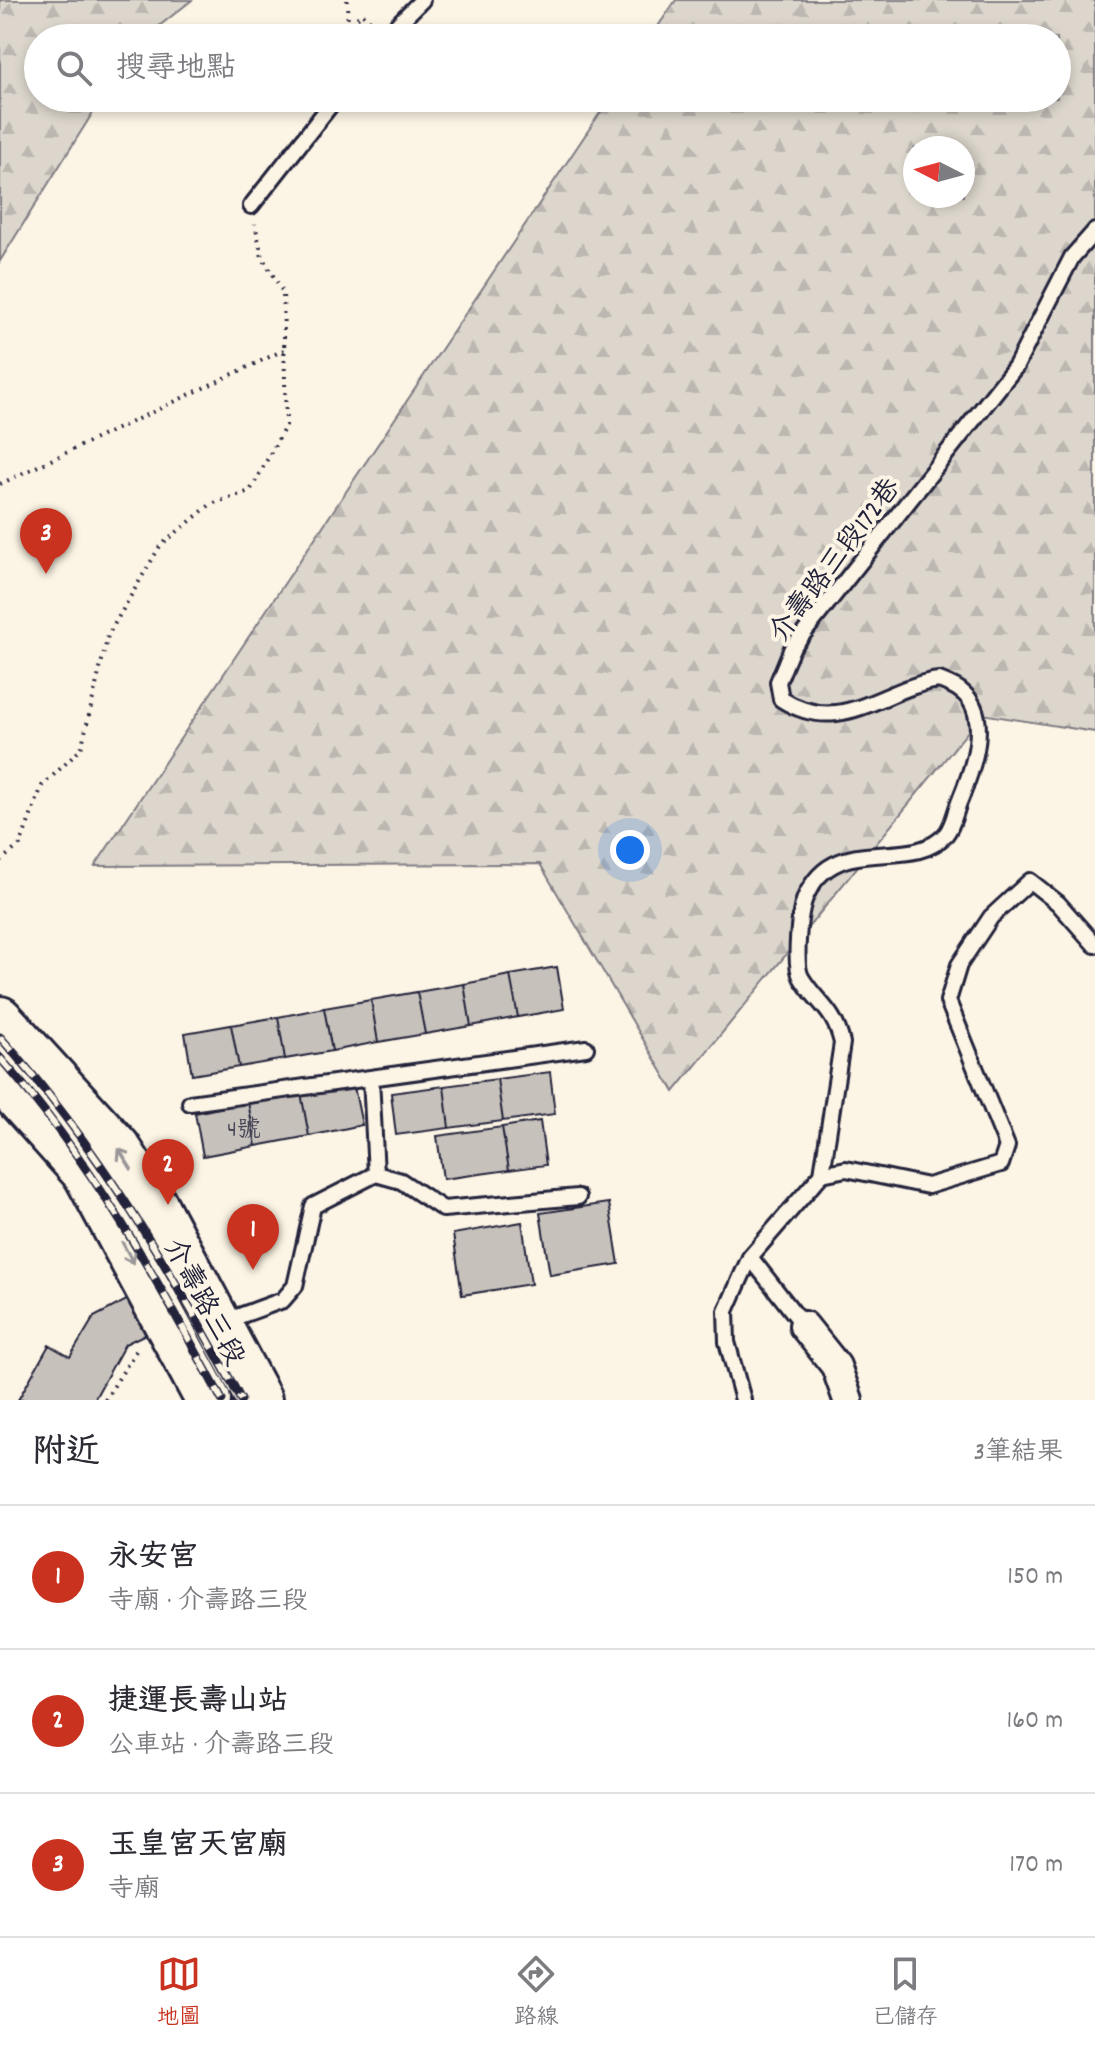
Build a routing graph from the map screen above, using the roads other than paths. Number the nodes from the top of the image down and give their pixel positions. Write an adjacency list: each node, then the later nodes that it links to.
1 (422, 0): 2 (lane)
2 (397, 24)
3 (325, 112): 4 (lane)
4 (251, 206)
5 (1095, 231): 13 (lane, 介壽路三段172巷)
6 (1095, 945): 13 (lane)
7 (0, 1019): 17 (main road, 介壽路三段, one-way to 7)
8 (586, 1048): 10 (lane)
9 (0, 1078): 17 (main road, 介壽路三段, one-way to 17)
10 (371, 1078): 11 (lane); 12 (lane)
11 (190, 1103)
12 (376, 1174): 14 (lane); 17 (lane)
13 (822, 1174): 15 (lane)
14 (578, 1197)
15 (750, 1257): 16 (lane); 20 (lane)
16 (804, 1326): 21 (street)
17 (197, 1333): 18 (main road, 介壽路三段); 19 (main road, 介壽路三段)
18 (208, 1400)
19 (259, 1400)
20 (743, 1400)
21 (848, 1400)

